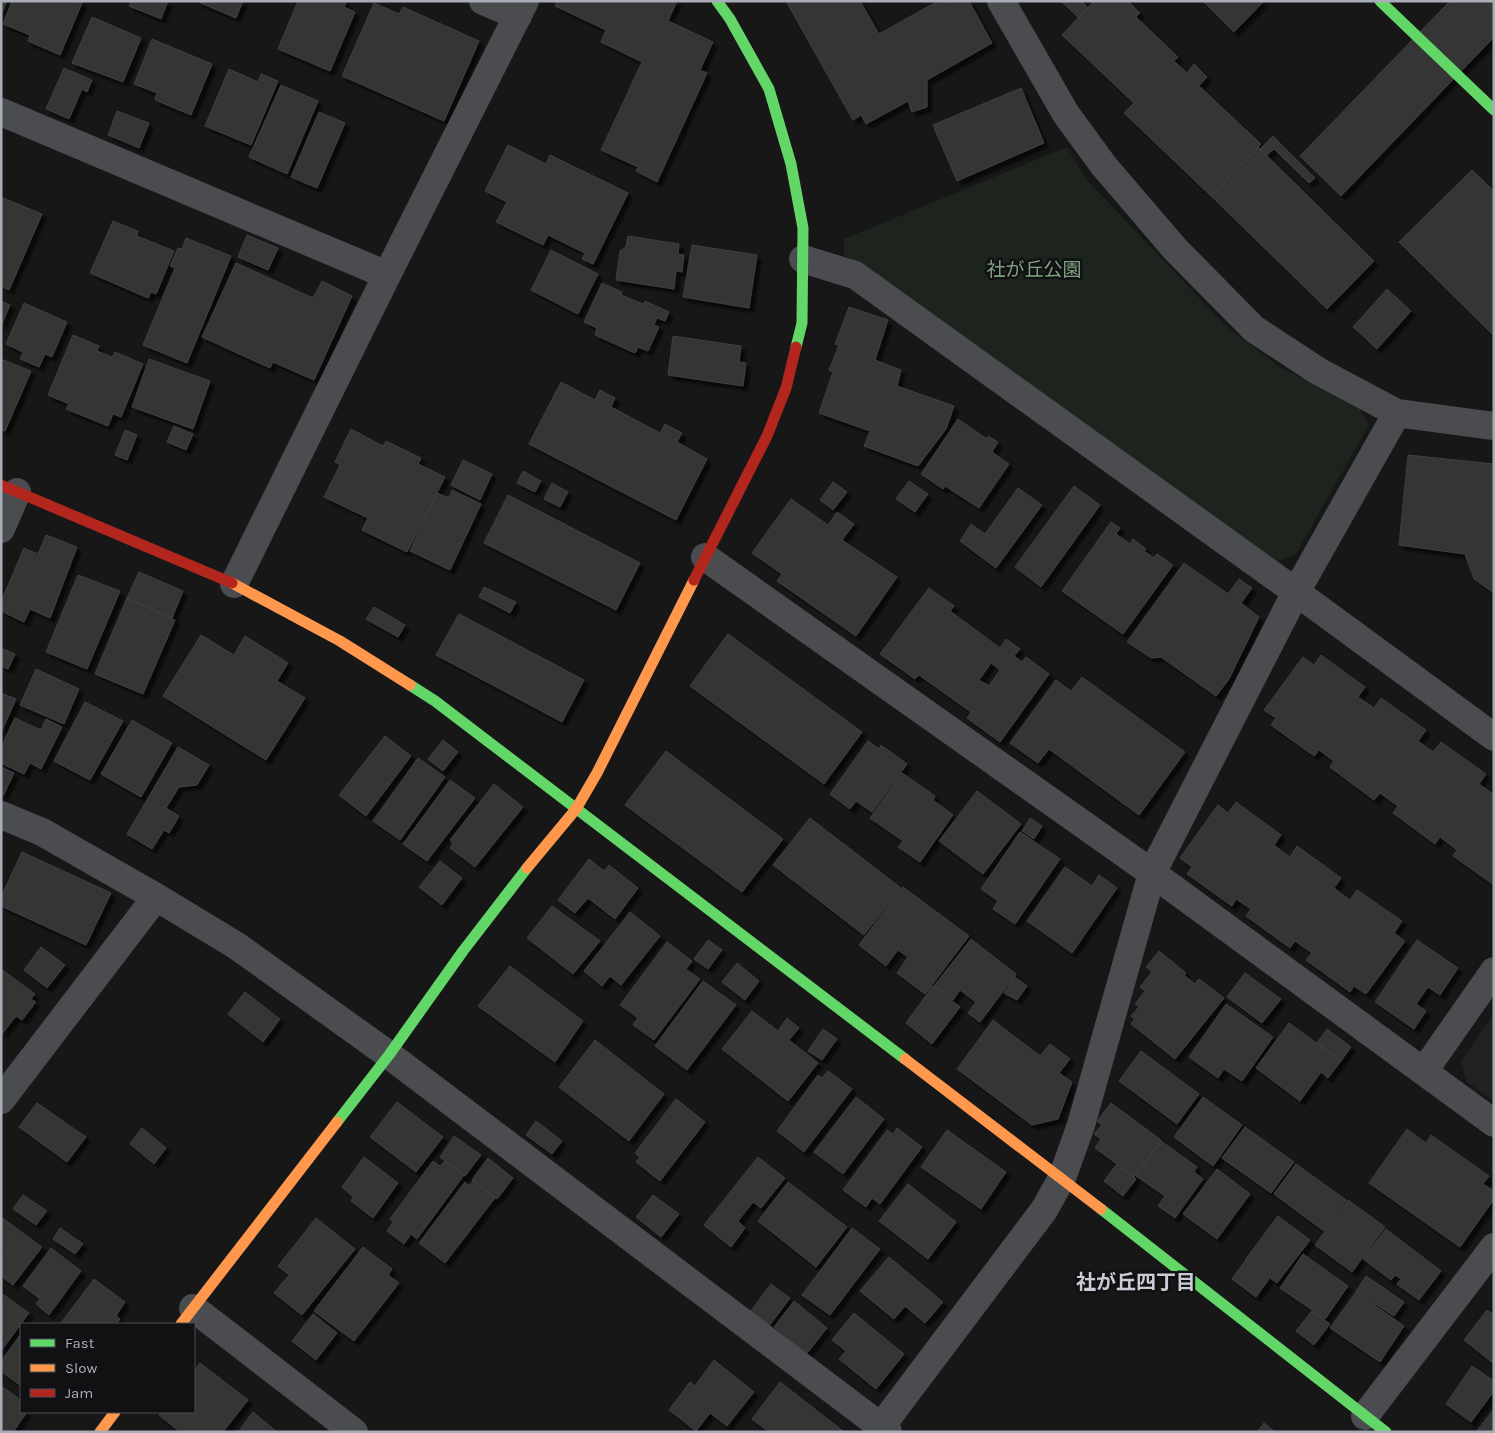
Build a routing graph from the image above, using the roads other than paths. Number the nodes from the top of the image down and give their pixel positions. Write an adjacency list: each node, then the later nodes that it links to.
1 (483, 1): 5 (street)
2 (717, 1): 8 (main road)
3 (1001, 1): 10 (street)
4 (1380, 1): 6 (main road)
5 (521, 9): 9 (street)
6 (1494, 110)
7 (1, 112): 9 (street)
8 (803, 259): 14 (main road); 16 (street)
9 (387, 275): 15 (street)
10 (1397, 413): 11 (street); 16 (street)
11 (1494, 426)
12 (9, 489): 13 (street); 15 (main road)
13 (1, 529)
14 (705, 557): 18 (main road); 20 (street)
15 (234, 584): 18 (main road)
16 (1296, 592): 17 (street); 20 (street)
17 (1494, 737)
18 (576, 809): 23 (main road); 27 (main road)
19 (1, 815): 21 (street)
20 (1152, 873): 24 (street); 27 (street)
21 (156, 896): 23 (street); 25 (street)
22 (1494, 971): 24 (street)
23 (388, 1055): 29 (main road); 32 (street)
24 (1424, 1071): 26 (street)
25 (1, 1100)
26 (1494, 1122)
27 (1062, 1178): 31 (main road); 32 (street)
28 (1494, 1247): 31 (street)
29 (187, 1316): 34 (street)
30 (114, 1413): 33 (main road)
31 (1375, 1424)
32 (882, 1430)
33 (100, 1432)
34 (354, 1432)

